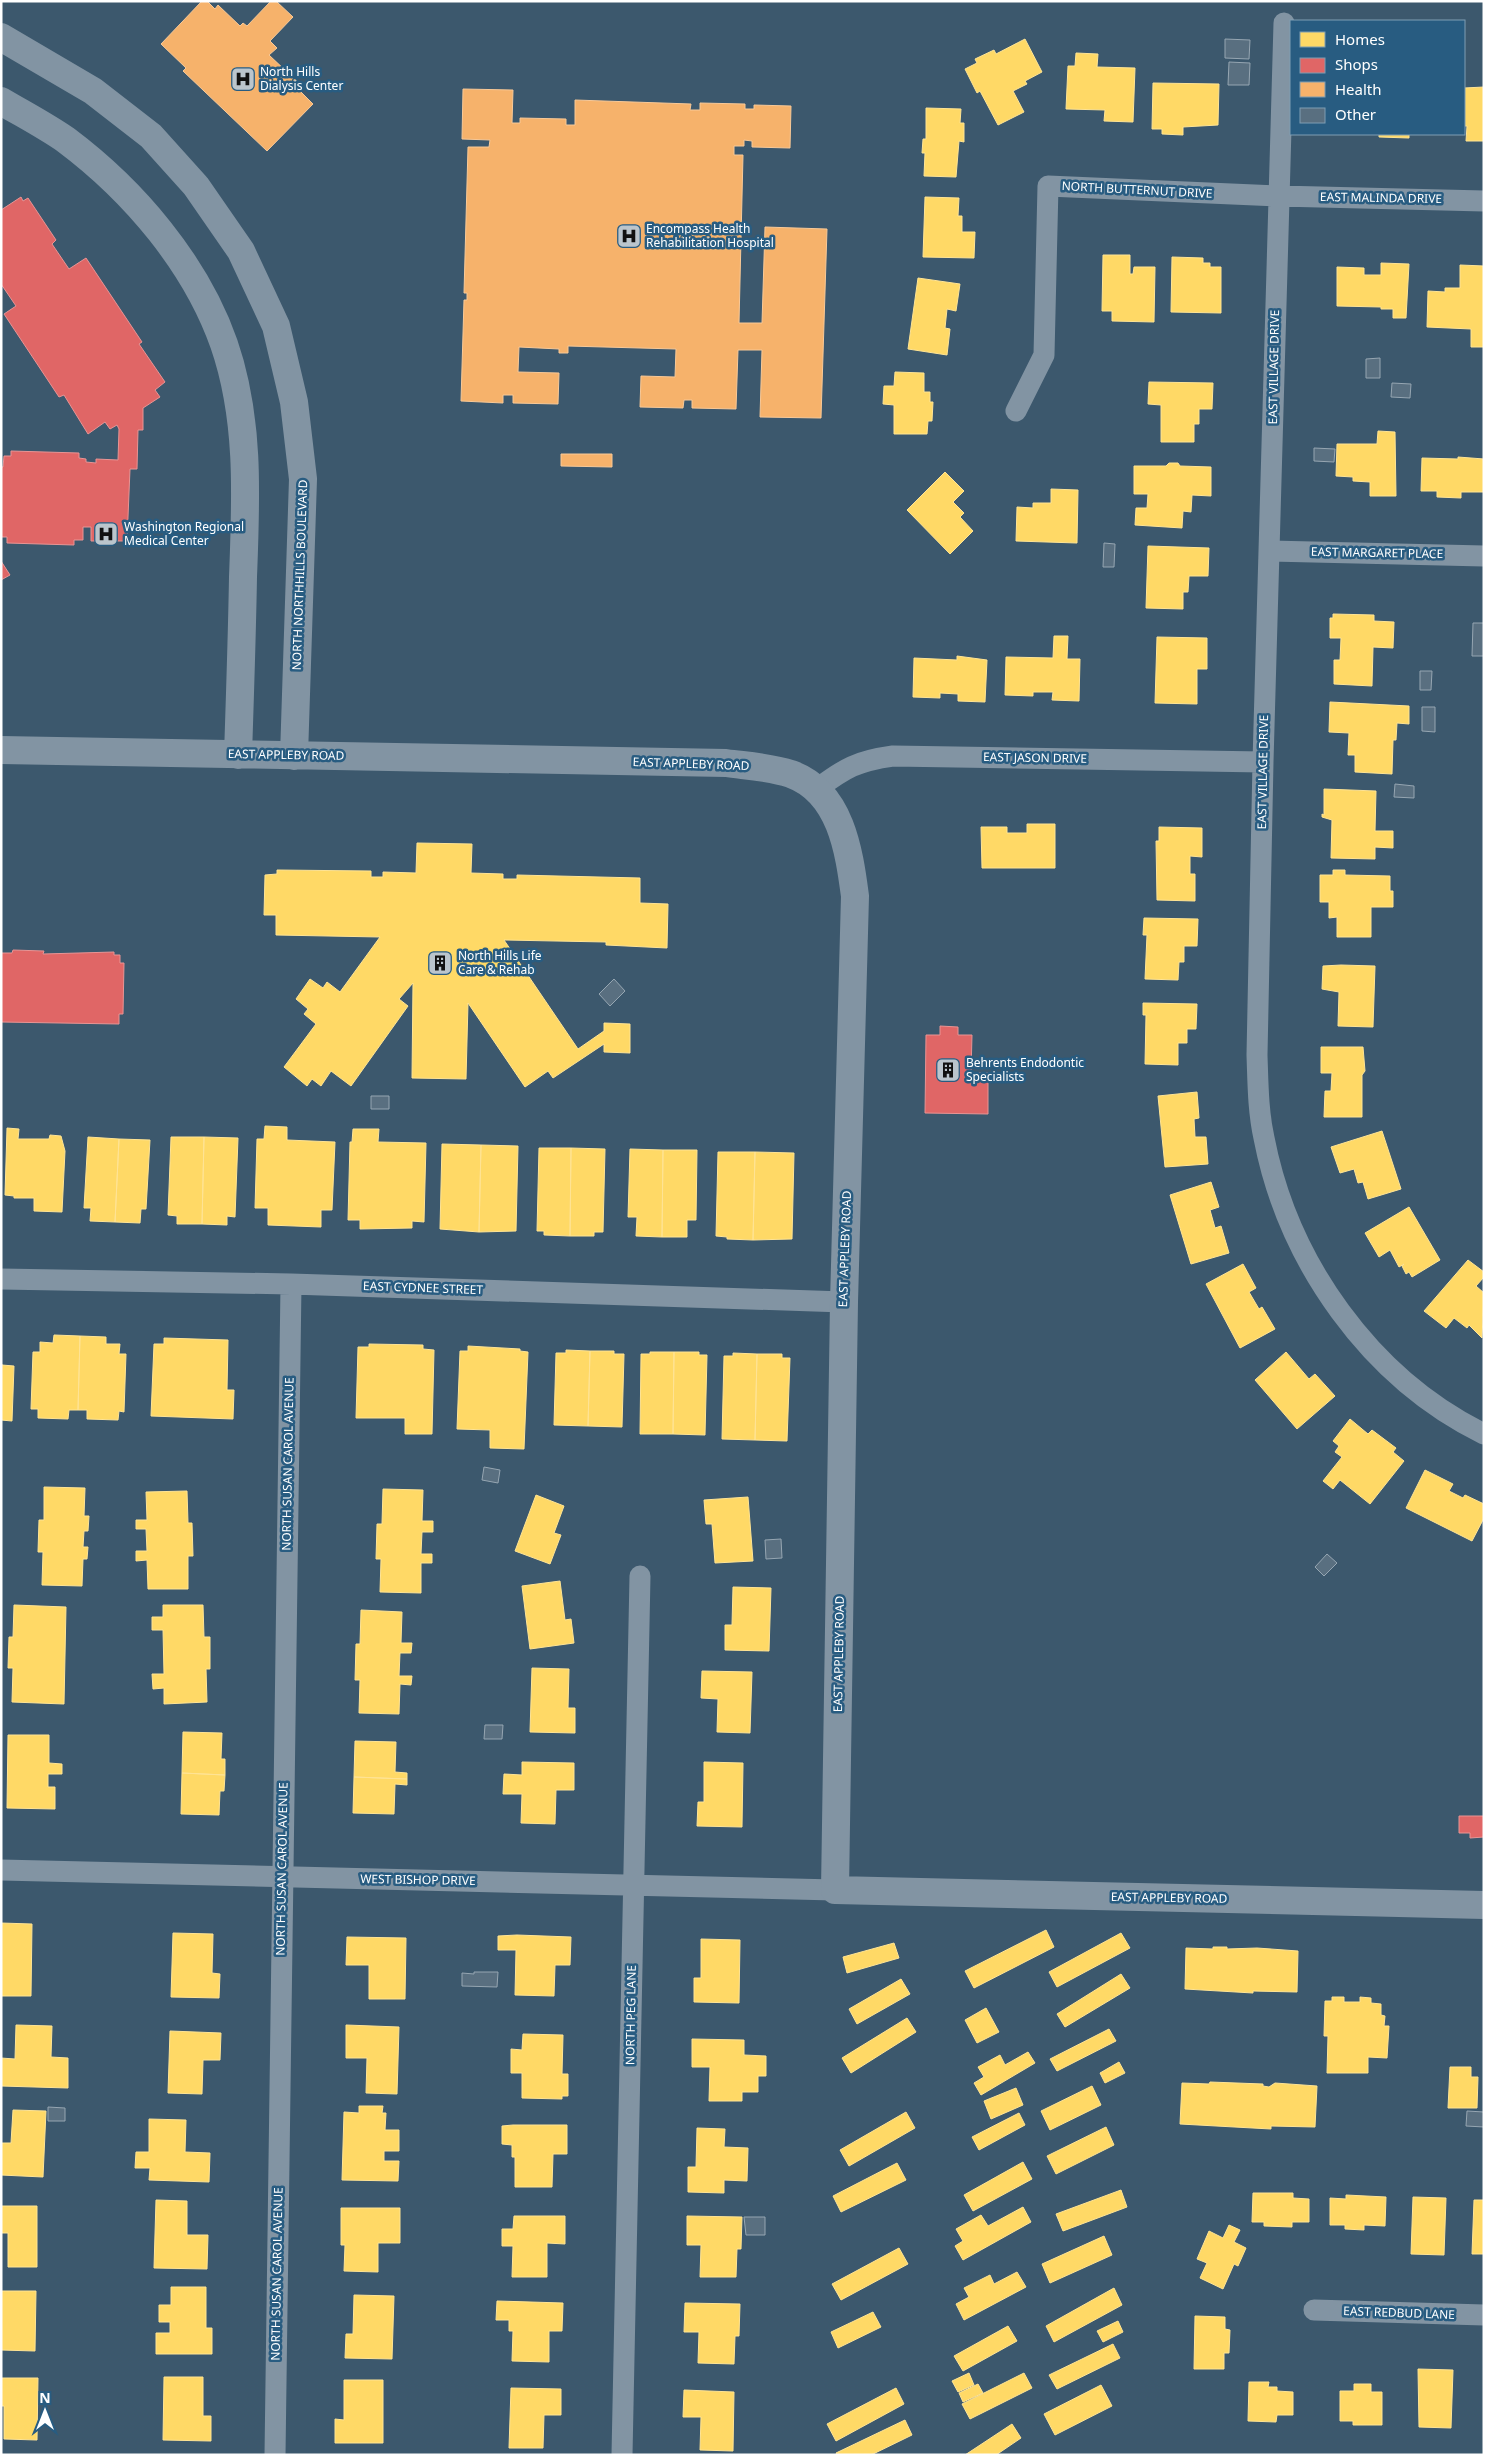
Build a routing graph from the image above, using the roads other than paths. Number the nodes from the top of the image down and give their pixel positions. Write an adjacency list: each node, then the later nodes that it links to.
1 (1284, 23): 4 (street, EAST VILLAGE DRIVE)
2 (1, 37): 11 (street, NORTH NORTHHILLS BOULEVARD)
3 (1, 101): 10 (street)
4 (1278, 196): 5 (street, EAST MALINDA DRIVE); 6 (street, NORTH BUTTERNUT DRIVE); 7 (street, EAST VILLAGE DRIVE)
5 (1484, 201)
6 (1016, 410)
7 (1270, 551): 8 (street, EAST MARGARET PLACE); 12 (street, EAST VILLAGE DRIVE)
8 (1484, 556)
9 (1, 750): 10 (street, EAST APPLEBY ROAD)
10 (238, 755): 11 (street, EAST APPLEBY ROAD)
11 (294, 756): 13 (street, EAST APPLEBY ROAD)
12 (1263, 762): 13 (street, EAST JASON DRIVE); 17 (street, EAST VILLAGE DRIVE)
13 (817, 789): 16 (street, EAST APPLEBY ROAD)
14 (1, 1279): 15 (street, EAST CYDNEE STREET)
15 (291, 1284): 16 (street, EAST CYDNEE STREET); 20 (street, NORTH SUSAN CAROL AVENUE)
16 (844, 1302): 22 (street, EAST APPLEBY ROAD)
17 (1484, 1434)
18 (640, 1576): 21 (street, NORTH PEG LANE)
19 (1, 1870): 20 (street, WEST BISHOP DRIVE)
20 (282, 1877): 21 (street, WEST BISHOP DRIVE); 26 (street, NORTH SUSAN CAROL AVENUE)
21 (634, 1885): 22 (street, WEST BISHOP DRIVE); 27 (street, NORTH PEG LANE)
22 (835, 1890): 23 (street, EAST APPLEBY ROAD)
23 (1484, 1905)
24 (1314, 2310): 25 (street, EAST REDBUD LANE)
25 (1484, 2315)
26 (275, 2455)
27 (622, 2455)

